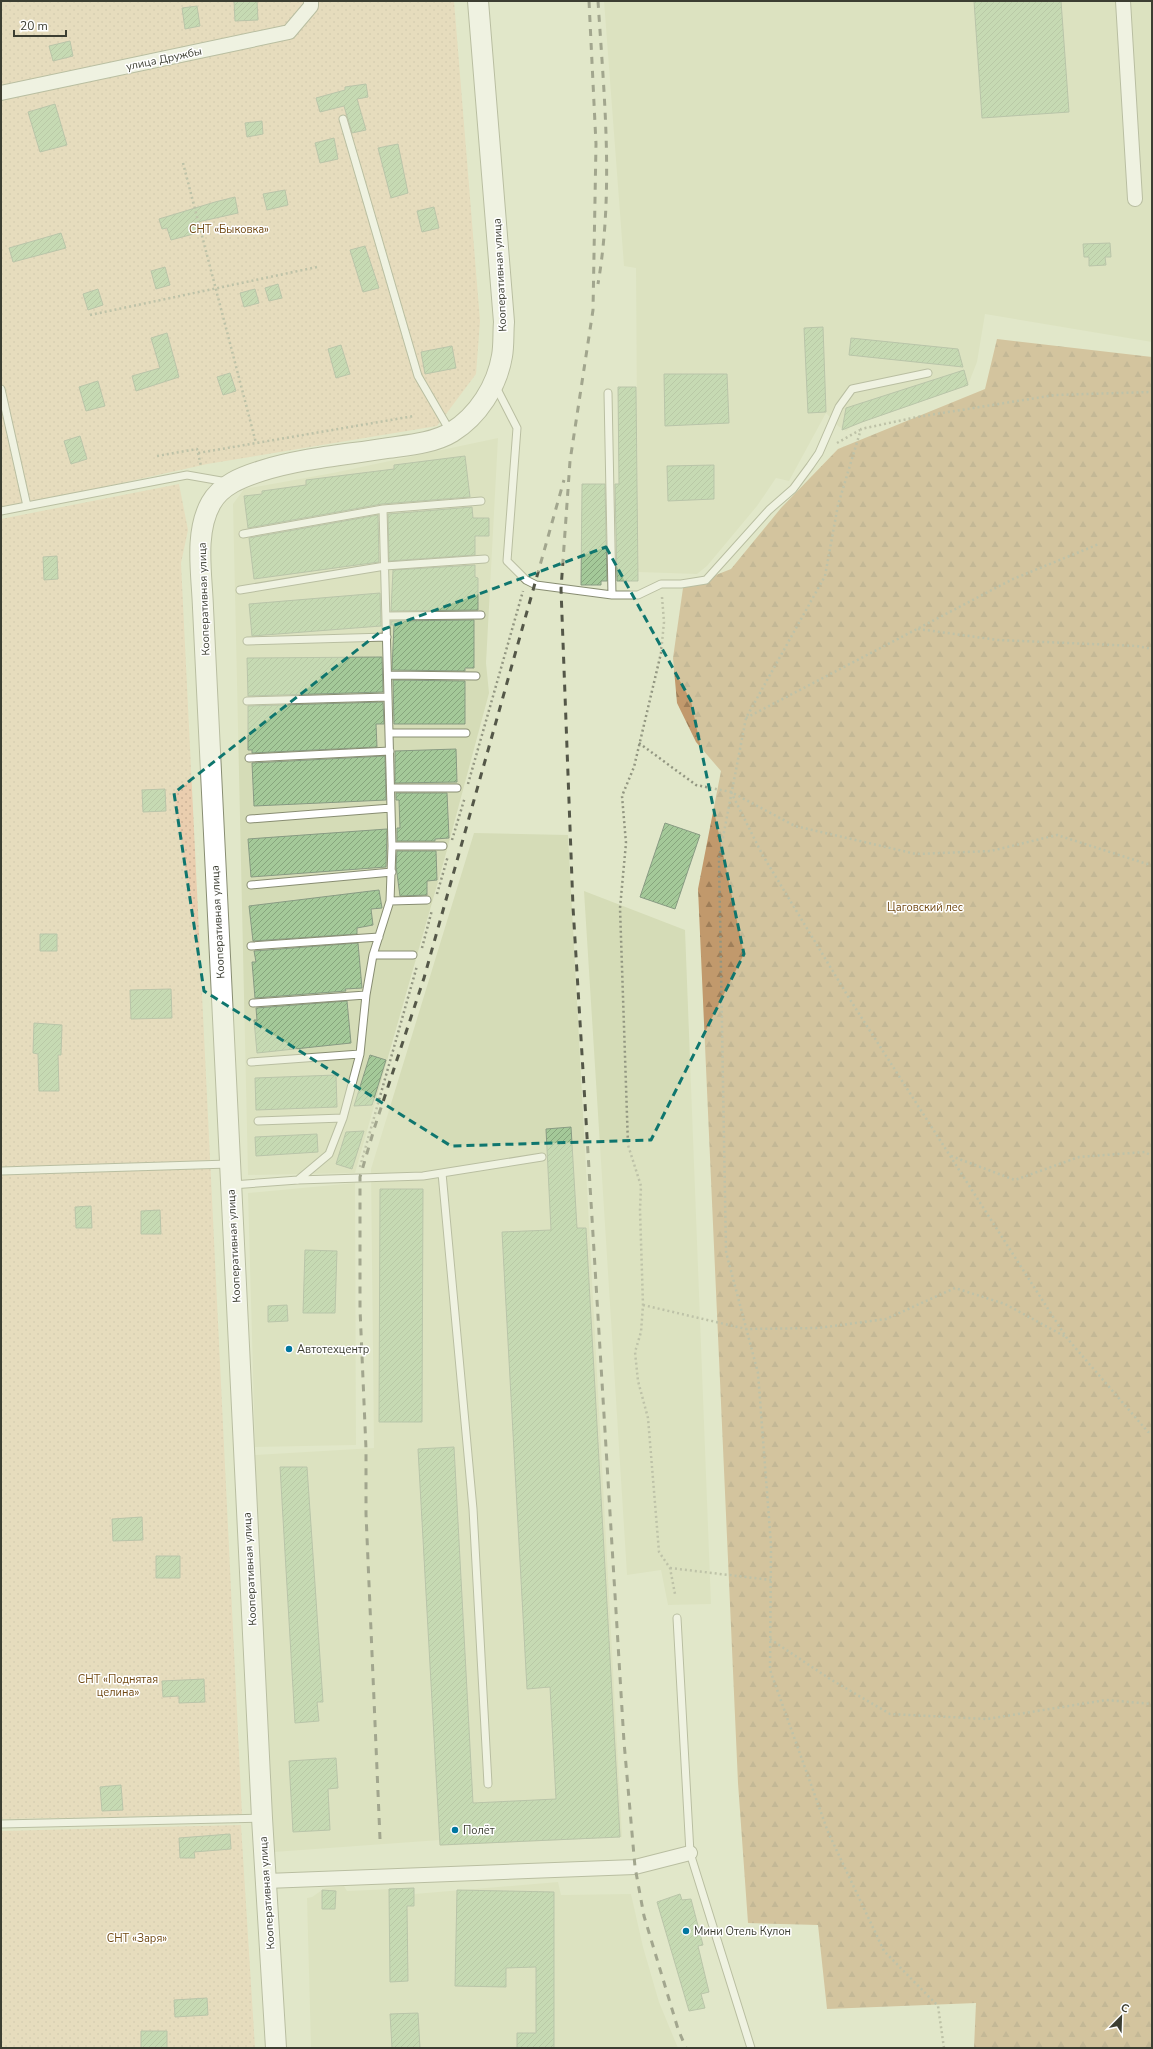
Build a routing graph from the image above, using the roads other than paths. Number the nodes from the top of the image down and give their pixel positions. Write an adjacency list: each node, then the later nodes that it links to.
1 (311, 1): 4 (street, улица Дружбы)
2 (478, 1): 8 (main road, Кооперативная улица)
3 (1123, 1): 6 (street)
4 (1, 93)
5 (343, 119): 11 (lane)
6 (1135, 199)
7 (928, 373): 21 (lane)
8 (494, 383): 11 (main road, Кооперативная улица); 21 (lane)
9 (1, 389): 14 (lane)
10 (608, 393): 21 (lane)
11 (452, 432): 12 (main road, Кооперативная улица)
12 (231, 482): 14 (lane); 55 (main road, Кооперативная улица)
13 (481, 501): 15 (lane)
14 (27, 506): 16 (lane)
15 (383, 509): 17 (lane); 19 (lane)
16 (1, 511)
17 (242, 534)
18 (485, 559): 19 (lane)
19 (385, 566): 20 (lane); 23 (lane)
20 (240, 590)
21 (612, 595)
22 (481, 615): 23 (lane)
23 (386, 616): 24 (lane)
24 (387, 637): 25 (lane); 26 (lane)
25 (247, 641)
26 (388, 676): 27 (lane); 28 (lane)
27 (476, 676)
28 (388, 697): 29 (lane); 30 (lane)
29 (247, 701)
30 (389, 733): 31 (lane); 32 (lane)
31 (466, 733)
32 (390, 751): 33 (lane); 34 (lane)
33 (249, 758)
34 (391, 788): 35 (lane); 36 (lane)
35 (457, 788)
36 (391, 808): 37 (lane); 38 (lane)
37 (250, 819)
38 (392, 846): 39 (lane); 40 (lane)
39 (443, 846)
40 (392, 872): 41 (lane); 43 (lane)
41 (251, 885)
42 (427, 900): 43 (lane)
43 (390, 902): 44 (lane)
44 (379, 937): 45 (lane); 47 (lane)
45 (251, 946)
46 (416, 955): 47 (lane)
47 (373, 956): 48 (lane)
48 (366, 995): 49 (lane); 50 (lane)
49 (253, 1003)
50 (360, 1054): 51 (lane); 52 (lane)
51 (251, 1062)
52 (343, 1118): 53 (lane); 58 (lane)
53 (258, 1121)
54 (542, 1157): 57 (lane)
55 (230, 1164): 56 (lane); 59 (main road, Кооперативная улица)
56 (1, 1171)
57 (442, 1173): 58 (lane); 61 (lane)
58 (298, 1180): 59 (lane)
59 (231, 1185): 62 (main road, Кооперативная улица)
60 (677, 1618): 64 (lane)
61 (488, 1784)
62 (262, 1818): 63 (lane); 65 (main road, Кооперативная улица)
63 (1, 1824)
64 (690, 1853): 65 (street); 67 (lane)
65 (266, 1881): 66 (main road, Кооперативная улица)
66 (276, 2048)
67 (751, 2048)

